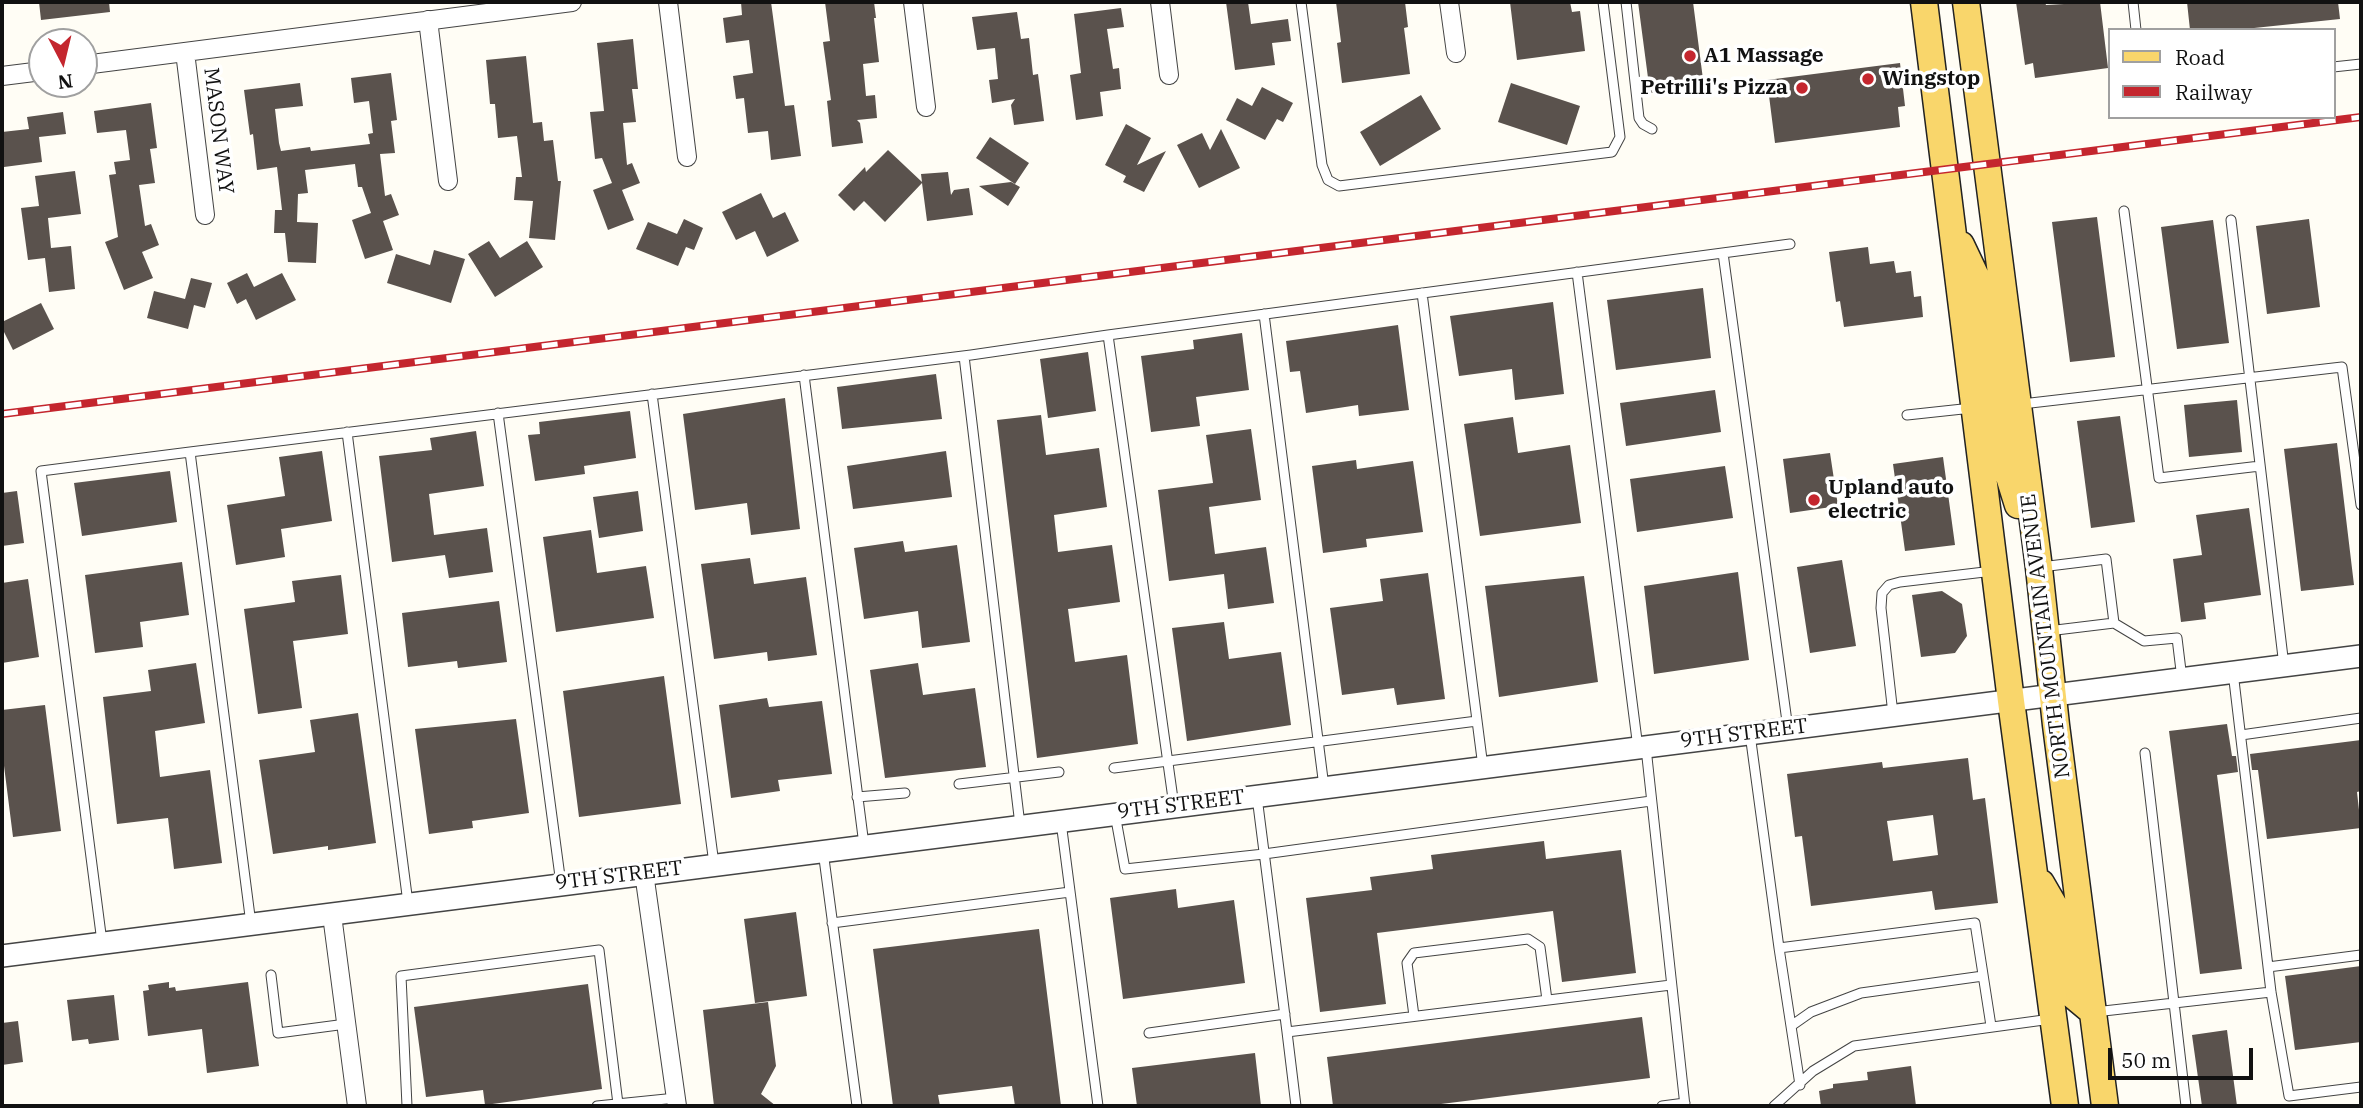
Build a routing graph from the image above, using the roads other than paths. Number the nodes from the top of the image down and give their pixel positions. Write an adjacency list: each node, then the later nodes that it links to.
1 (572, 2): 13 (street)
2 (668, 2): 26 (street)
3 (914, 2): 24 (street)
4 (1160, 2): 21 (street)
5 (1301, 2): 7 (lane)
6 (1449, 2): 16 (street)
7 (1603, 2)
8 (1626, 2): 25 (lane)
9 (1924, 2): 31 (main road, NORTH MOUNTAIN AVENUE)
10 (1949, 2): 23 (main road)
11 (1966, 2): 23 (main road, NORTH MOUNTAIN AVENUE)
12 (2133, 2): 14 (lane)
13 (428, 20): 15 (street); 27 (street)
14 (2136, 28)
15 (185, 52): 17 (street); 29 (street, MASON WAY)
16 (1456, 53)
17 (98, 63)
18 (2361, 64): 19 (lane)
19 (2335, 67)
20 (28, 73): 22 (street)
21 (1169, 75)
22 (2, 76)
23 (1980, 96): 43 (main road, NORTH MOUNTAIN AVENUE)
24 (926, 107)
25 (1653, 129)
26 (687, 157)
27 (447, 181)
28 (2124, 211): 41 (lane)
29 (205, 215)
30 (2231, 220): 40 (lane)
31 (1952, 227): 43 (main road); 44 (main road, NORTH MOUNTAIN AVENUE)
32 (1790, 244): 33 (lane)
33 (1723, 253): 34 (lane); 65 (lane)
34 (1577, 272): 35 (lane); 69 (lane)
35 (1422, 293): 36 (lane); 64 (lane)
36 (1264, 314): 37 (lane); 68 (lane)
37 (1108, 335): 38 (lane); 71 (lane)
38 (964, 356): 39 (lane); 75 (lane)
39 (804, 375): 42 (lane); 80 (lane)
40 (2250, 379): 41 (lane); 49 (lane); 50 (lane)
41 (2147, 391): 43 (lane); 49 (lane)
42 (652, 394): 45 (lane); 89 (lane)
43 (2017, 405): 51 (main road, NORTH MOUNTAIN AVENUE)
44 (1974, 408): 46 (lane); 51 (main road); 53 (main road, NORTH MOUNTAIN AVENUE)
45 (498, 413): 47 (lane); 92 (lane)
46 (1907, 415)
47 (347, 432): 48 (lane); 94 (lane)
48 (190, 452): 97 (lane); 98 (lane)
49 (2260, 466): 57 (lane)
50 (2361, 505)
51 (2035, 541): 52 (main road, NORTH MOUNTAIN AVENUE)
52 (2039, 568): 54 (lane); 55 (main road, NORTH MOUNTAIN AVENUE)
53 (1995, 571): 61 (main road, NORTH MOUNTAIN AVENUE); 62 (lane)
54 (2114, 623): 55 (lane); 59 (lane)
55 (2046, 631): 60 (main road, NORTH MOUNTAIN AVENUE)
56 (2361, 656): 57 (street, 9TH STREET)
57 (2284, 666): 58 (street, 9TH STREET)
58 (2233, 672): 59 (street, 9TH STREET); 67 (lane)
59 (2182, 679): 60 (street, 9TH STREET)
60 (2053, 696): 61 (street, 9TH STREET); 109 (main road, NORTH MOUNTAIN AVENUE)
61 (2011, 701): 62 (street, 9TH STREET); 91 (main road, NORTH MOUNTAIN AVENUE)
62 (1893, 716): 65 (street, 9TH STREET)
63 (2361, 718): 67 (lane)
64 (1477, 721): 68 (lane); 72 (lane)
65 (1788, 729): 66 (street, 9TH STREET)
66 (1750, 733): 69 (street, 9TH STREET); 99 (lane)
67 (2241, 734): 102 (lane)
68 (1318, 741): 71 (lane); 77 (lane)
69 (1642, 747): 72 (street, 9TH STREET); 81 (lane)
70 (2145, 753): 108 (lane)
71 (1167, 761): 73 (lane); 82 (lane)
72 (1483, 767): 77 (street, 9TH STREET)
73 (1114, 768)
74 (1059, 772): 75 (lane)
75 (1014, 778): 76 (lane); 85 (lane)
76 (959, 784)
77 (1324, 787): 79 (street, 9TH STREET)
78 (905, 793): 80 (lane)
79 (1256, 796): 82 (street, 9TH STREET); 88 (lane)
80 (858, 797): 86 (lane)
81 (1651, 802): 88 (lane); 105 (lane)
82 (1174, 806): 83 (street, 9TH STREET)
83 (1115, 813): 84 (street, 9TH STREET); 88 (lane)
84 (1061, 820): 85 (street, 9TH STREET); 93 (lane)
85 (1020, 825): 86 (street, 9TH STREET)
86 (864, 845): 87 (street, 9TH STREET)
87 (822, 850): 89 (street, 9TH STREET); 96 (lane)
88 (1264, 853): 110 (lane)
89 (714, 864): 90 (street, 9TH STREET)
90 (645, 873): 92 (street, 9TH STREET); 121 (street)
91 (2035, 873): 109 (main road); 112 (main road, NORTH MOUNTAIN AVENUE)
92 (561, 884): 94 (street, 9TH STREET)
93 (1070, 892): 96 (lane); 128 (lane)
94 (408, 904): 95 (street, 9TH STREET)
95 (332, 915): 97 (street, 9TH STREET); 113 (street)
96 (832, 923): 127 (lane)
97 (251, 924): 98 (street, 9TH STREET)
98 (102, 943): 101 (street, 9TH STREET)
99 (1779, 948): 104 (lane); 114 (lane)
100 (2361, 955): 102 (lane)
101 (2, 956)
102 (2268, 967): 106 (lane)
103 (271, 975): 113 (lane)
104 (1983, 976): 114 (lane); 115 (lane)
105 (1671, 985): 107 (lane); 123 (lane)
106 (2271, 992): 108 (lane); 120 (lane)
107 (1547, 1000): 111 (lane); 111 (lane)
108 (2174, 1003): 109 (lane); 135 (lane)
109 (2093, 1012): 134 (main road, NORTH MOUNTAIN AVENUE)
110 (1285, 1014): 116 (lane); 117 (lane)
111 (1414, 1016): 116 (lane)
112 (2054, 1018): 115 (lane); 132 (main road, NORTH MOUNTAIN AVENUE); 133 (main road)
113 (346, 1024): 124 (street)
114 (1791, 1026): 118 (lane)
115 (1991, 1026): 118 (lane)
116 (1287, 1032): 129 (lane)
117 (1149, 1033)
118 (1800, 1086): 131 (lane)
119 (2361, 1087): 120 (lane)
120 (2290, 1101)
121 (676, 1102): 122 (lane)
122 (618, 1104): 125 (lane); 126 (lane)
123 (1685, 1105): 130 (lane)
124 (357, 1106)
125 (407, 1106)
126 (597, 1106)
127 (857, 1106)
128 (1098, 1106)
129 (1296, 1106)
130 (1662, 1106)
131 (1774, 1106)
132 (2065, 1106)
133 (2088, 1106)
134 (2105, 1106)
135 (2186, 1106)

